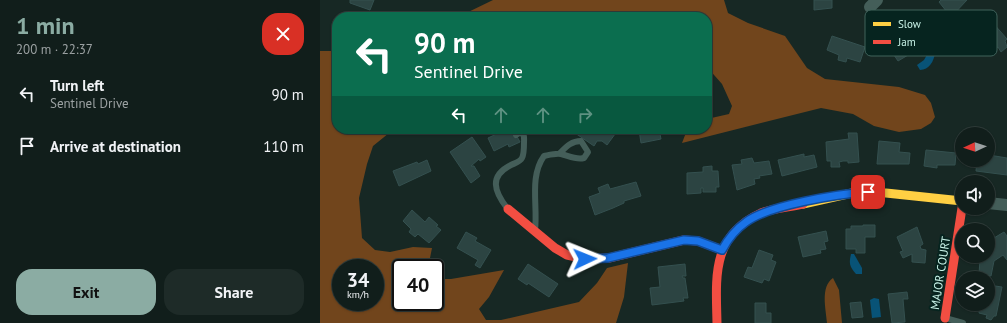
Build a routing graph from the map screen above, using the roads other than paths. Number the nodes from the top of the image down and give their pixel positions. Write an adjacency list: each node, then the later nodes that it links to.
1 (518, 134): 3 (lane)
2 (522, 134): 8 (lane)
3 (516, 136)
4 (560, 153): 10 (lane)
5 (955, 200): 11 (street)
6 (995, 204): 7 (street)
7 (1007, 205)
8 (508, 209): 10 (street)
9 (961, 215): 12 (street, MAJOR COURT)
10 (535, 232): 11 (street)
11 (722, 250): 13 (street)
12 (945, 318): 14 (lane)
13 (717, 323)
14 (963, 323)

